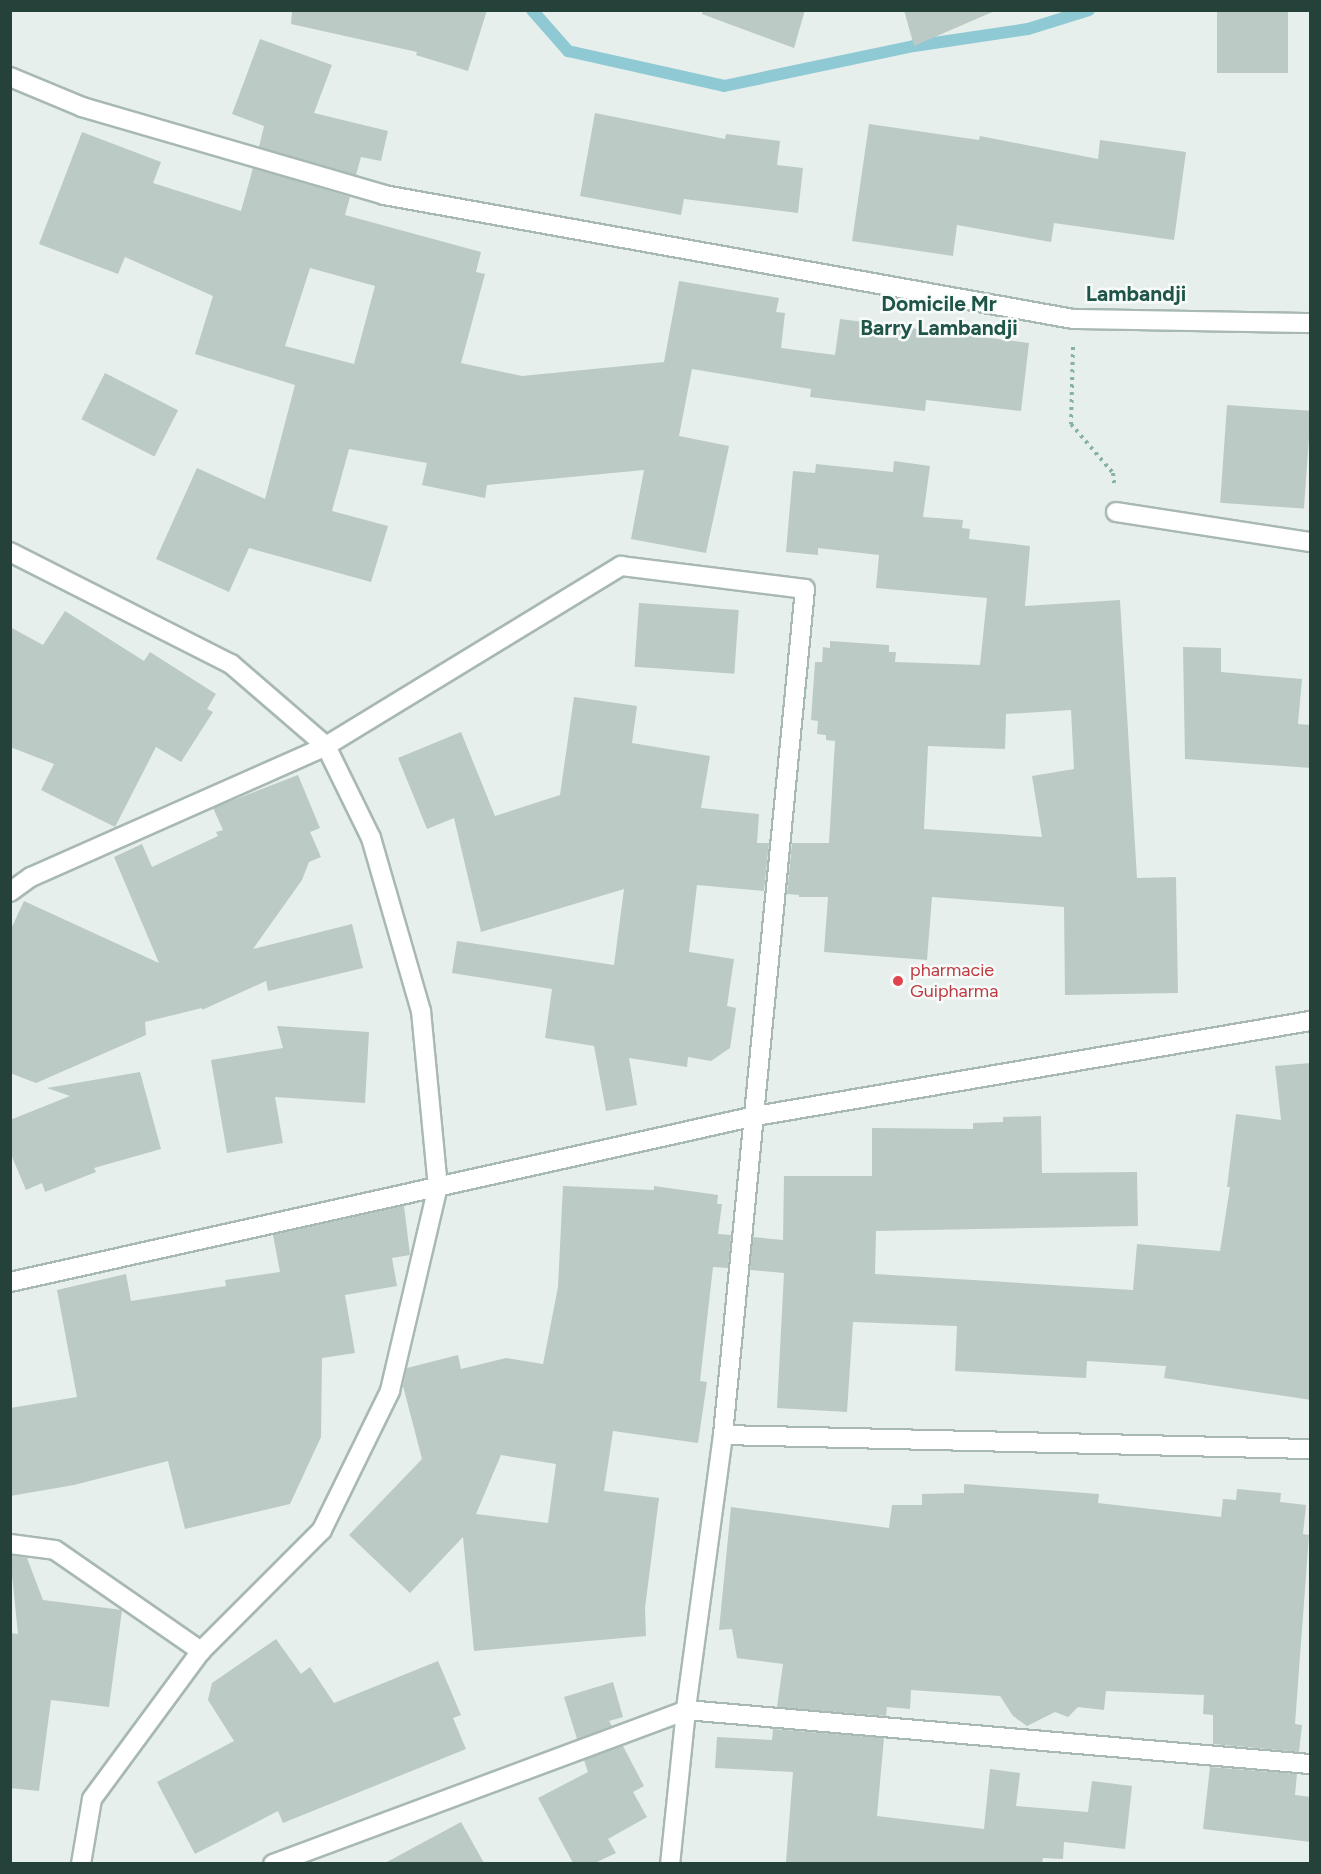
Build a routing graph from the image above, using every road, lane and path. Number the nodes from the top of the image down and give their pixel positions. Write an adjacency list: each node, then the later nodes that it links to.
1 (10, 77): 2 (street)
2 (1073, 319): 3 (street); 4 (path)
3 (1311, 323)
4 (1116, 512): 5 (street)
5 (1311, 542)
6 (10, 552): 7 (street)
7 (326, 746): 8 (street); 10 (street); 11 (street)
8 (10, 892)
9 (1311, 1021): 10 (street)
10 (756, 1116): 11 (street); 13 (street)
11 (438, 1186): 12 (street); 16 (street)
12 (10, 1282)
13 (723, 1435): 14 (street); 17 (street)
14 (1311, 1449)
15 (10, 1544): 16 (street)
16 (201, 1651): 19 (street)
17 (686, 1710): 18 (street); 20 (street); 21 (street)
18 (1311, 1764)
19 (81, 1863)
20 (273, 1863)
21 (670, 1863)

